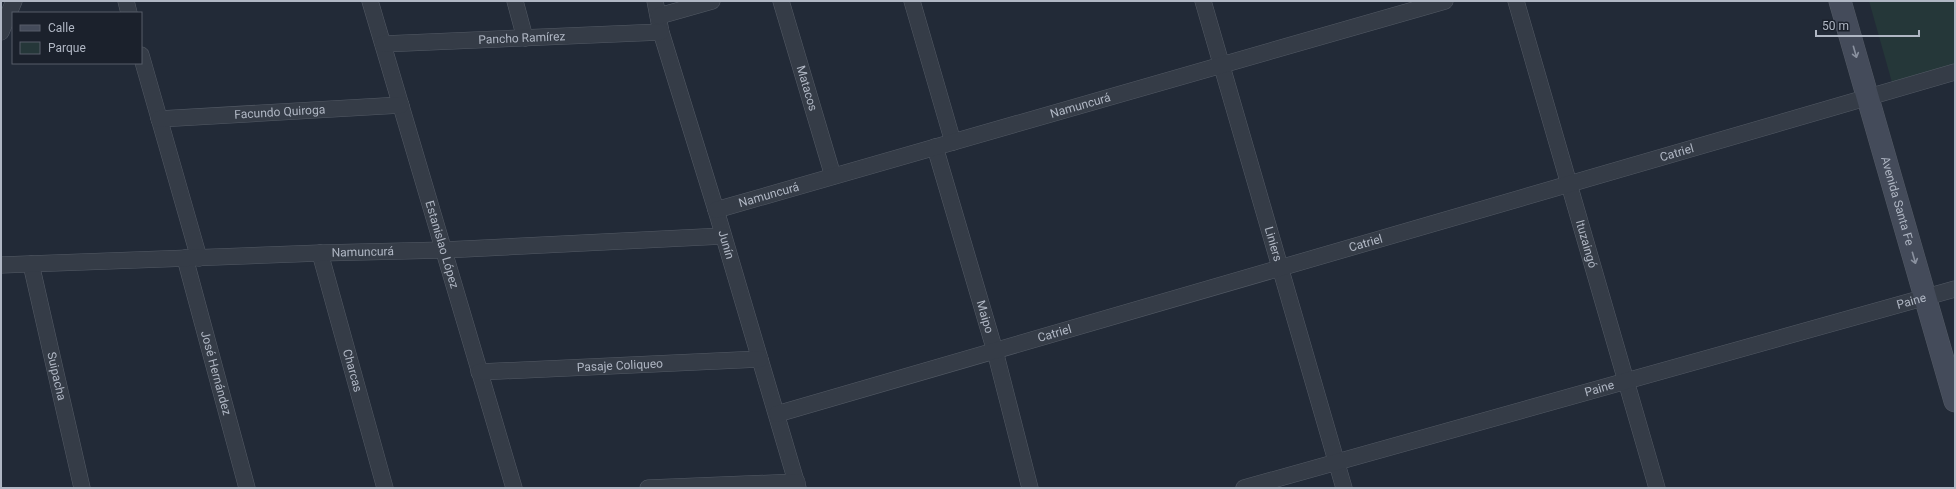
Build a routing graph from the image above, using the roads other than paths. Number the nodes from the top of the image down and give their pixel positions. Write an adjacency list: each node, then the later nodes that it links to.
1 (14, 1): 16 (street)
2 (126, 1): 14 (street)
3 (370, 1): 18 (street, Estanislao López)
4 (515, 1): 17 (street)
5 (654, 1): 15 (street, Junín)
6 (712, 1): 15 (street, Pancho Ramírez)
7 (781, 1): 27 (street, Matacos)
8 (912, 1): 25 (street)
9 (1203, 1): 20 (street, Liniers)
10 (1445, 1): 20 (street, Namuncurá)
11 (1516, 1): 28 (street, Ituzaingó)
12 (1840, 1): 22 (main road, Avenida Santa Fe, one-way to 22)
13 (1855, 1): 22 (main road, Avenida Santa Fe)
14 (129, 12)
15 (660, 24): 17 (street, Pancho Ramírez); 29 (street, Junín)
16 (1, 32)
17 (525, 38): 18 (street, Pancho Ramírez)
18 (383, 44): 23 (street, Estanislao López)
19 (142, 59): 24 (street, José Hernández)
20 (1222, 65): 25 (street, Namuncurá); 36 (street, Liniers)
21 (1955, 72): 22 (street, Catriel)
22 (1875, 95): 28 (street, Catriel); 37 (main road, Avenida Santa Fe)
23 (401, 105): 24 (street, Facundo Quiroga); 31 (street, Estanislao López)
24 (159, 119): 33 (street, José Hernández)
25 (953, 142): 26 (street, Namuncurá)
26 (935, 147): 27 (street, Namuncurá); 39 (street, Maipo)
27 (833, 176): 29 (street, Namuncurá)
28 (1569, 184): 36 (street, Catriel); 42 (street, Ituzaingó)
29 (716, 210): 30 (street, Junín)
30 (723, 236): 31 (street, Namuncurá); 40 (street, Junín)
31 (444, 250): 32 (street, Namuncurá); 41 (street, Estanislao López)
32 (320, 253): 33 (street, Namuncurá); 49 (street, Charcas)
33 (192, 258): 34 (street, Namuncurá); 48 (street, José Hernández)
34 (31, 264): 35 (street, Namuncurá); 47 (street, Suipacha)
35 (1, 266)
36 (1280, 268): 39 (street, Catriel); 45 (street, Liniers)
37 (1940, 293): 38 (main road, Avenida Santa Fe); 42 (street, Paine); 43 (main road, Avenida Santa Fe)
38 (1955, 346)
39 (995, 351): 44 (street, Catriel); 52 (street, Maipo)
40 (760, 359): 41 (street, Pasaje Coliqueo); 44 (street, Junín)
41 (479, 372): 50 (street, Estanislao López)
42 (1626, 381): 45 (street, Paine); 55 (street, Ituzaingó)
43 (1955, 401)
44 (777, 414): 46 (street, Junín)
45 (1337, 462): 53 (street, Paine); 54 (street, Liniers)
46 (797, 485): 51 (street)
47 (82, 488)
48 (247, 488)
49 (385, 488)
50 (514, 488)
51 (648, 488)
52 (1030, 488)
53 (1244, 488)
54 (1344, 488)
55 (1657, 488)

